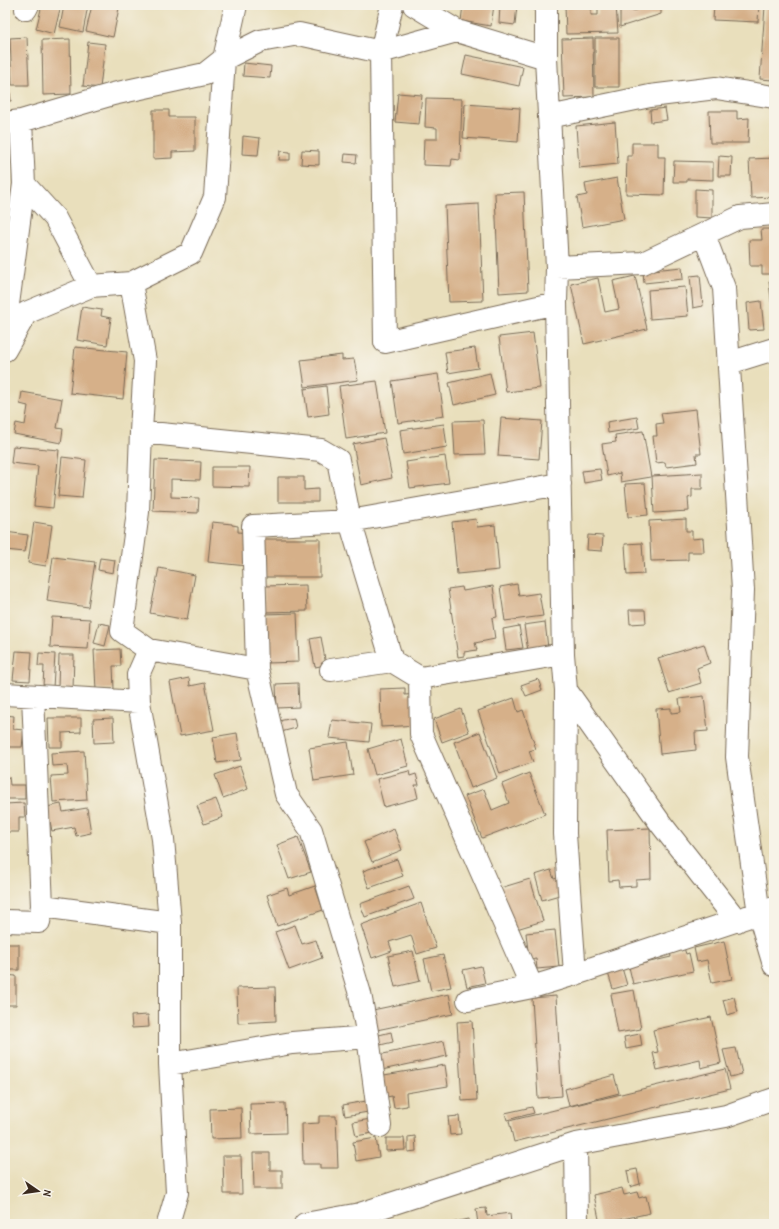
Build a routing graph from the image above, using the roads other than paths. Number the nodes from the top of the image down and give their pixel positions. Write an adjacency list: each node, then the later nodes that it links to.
1 (236, 5): 8 (street)
2 (392, 5): 6 (street)
3 (414, 5): 5 (street)
4 (546, 5): 7 (street)
5 (457, 31): 6 (street); 7 (street)
6 (381, 52): 8 (street); 18 (street)
7 (546, 58): 10 (street)
8 (224, 59): 11 (street); 16 (street)
9 (774, 97): 10 (street)
10 (550, 117): 15 (street)
11 (13, 122): 12 (street)
12 (24, 184): 17 (street); 19 (street)
13 (774, 214): 14 (street)
14 (704, 235): 15 (street); 22 (street)
15 (557, 267): 18 (street)
16 (131, 283): 17 (street); 23 (street)
17 (91, 286): 21 (street)
18 (556, 303): 24 (street)
19 (5, 327)
20 (774, 348): 22 (street)
21 (5, 350)
22 (729, 363): 37 (street)
23 (141, 432): 25 (street); 26 (street)
24 (560, 484): 25 (street); 27 (street)
25 (350, 521): 28 (street); 29 (street)
26 (149, 650): 29 (street); 35 (street)
27 (563, 654): 31 (street); 32 (street)
28 (392, 661): 30 (street); 31 (street)
29 (257, 669): 45 (street)
30 (332, 670)
31 (420, 678): 43 (street)
32 (566, 690): 39 (street); 42 (street)
33 (5, 694): 34 (street)
34 (33, 696): 35 (street); 36 (street)
35 (140, 702): 40 (street)
36 (42, 906): 38 (street); 40 (street)
37 (767, 911): 39 (street); 41 (street)
38 (5, 921)
39 (738, 921): 42 (street)
40 (170, 923): 46 (street)
41 (774, 965)
42 (575, 974): 43 (street)
43 (532, 987): 44 (street)
44 (468, 1000)
45 (368, 1037): 46 (street); 48 (street)
46 (170, 1064): 50 (street)
47 (774, 1099): 49 (street)
48 (380, 1126)
49 (576, 1144): 51 (street); 52 (street)
50 (168, 1224)
51 (305, 1224)
52 (577, 1224)

